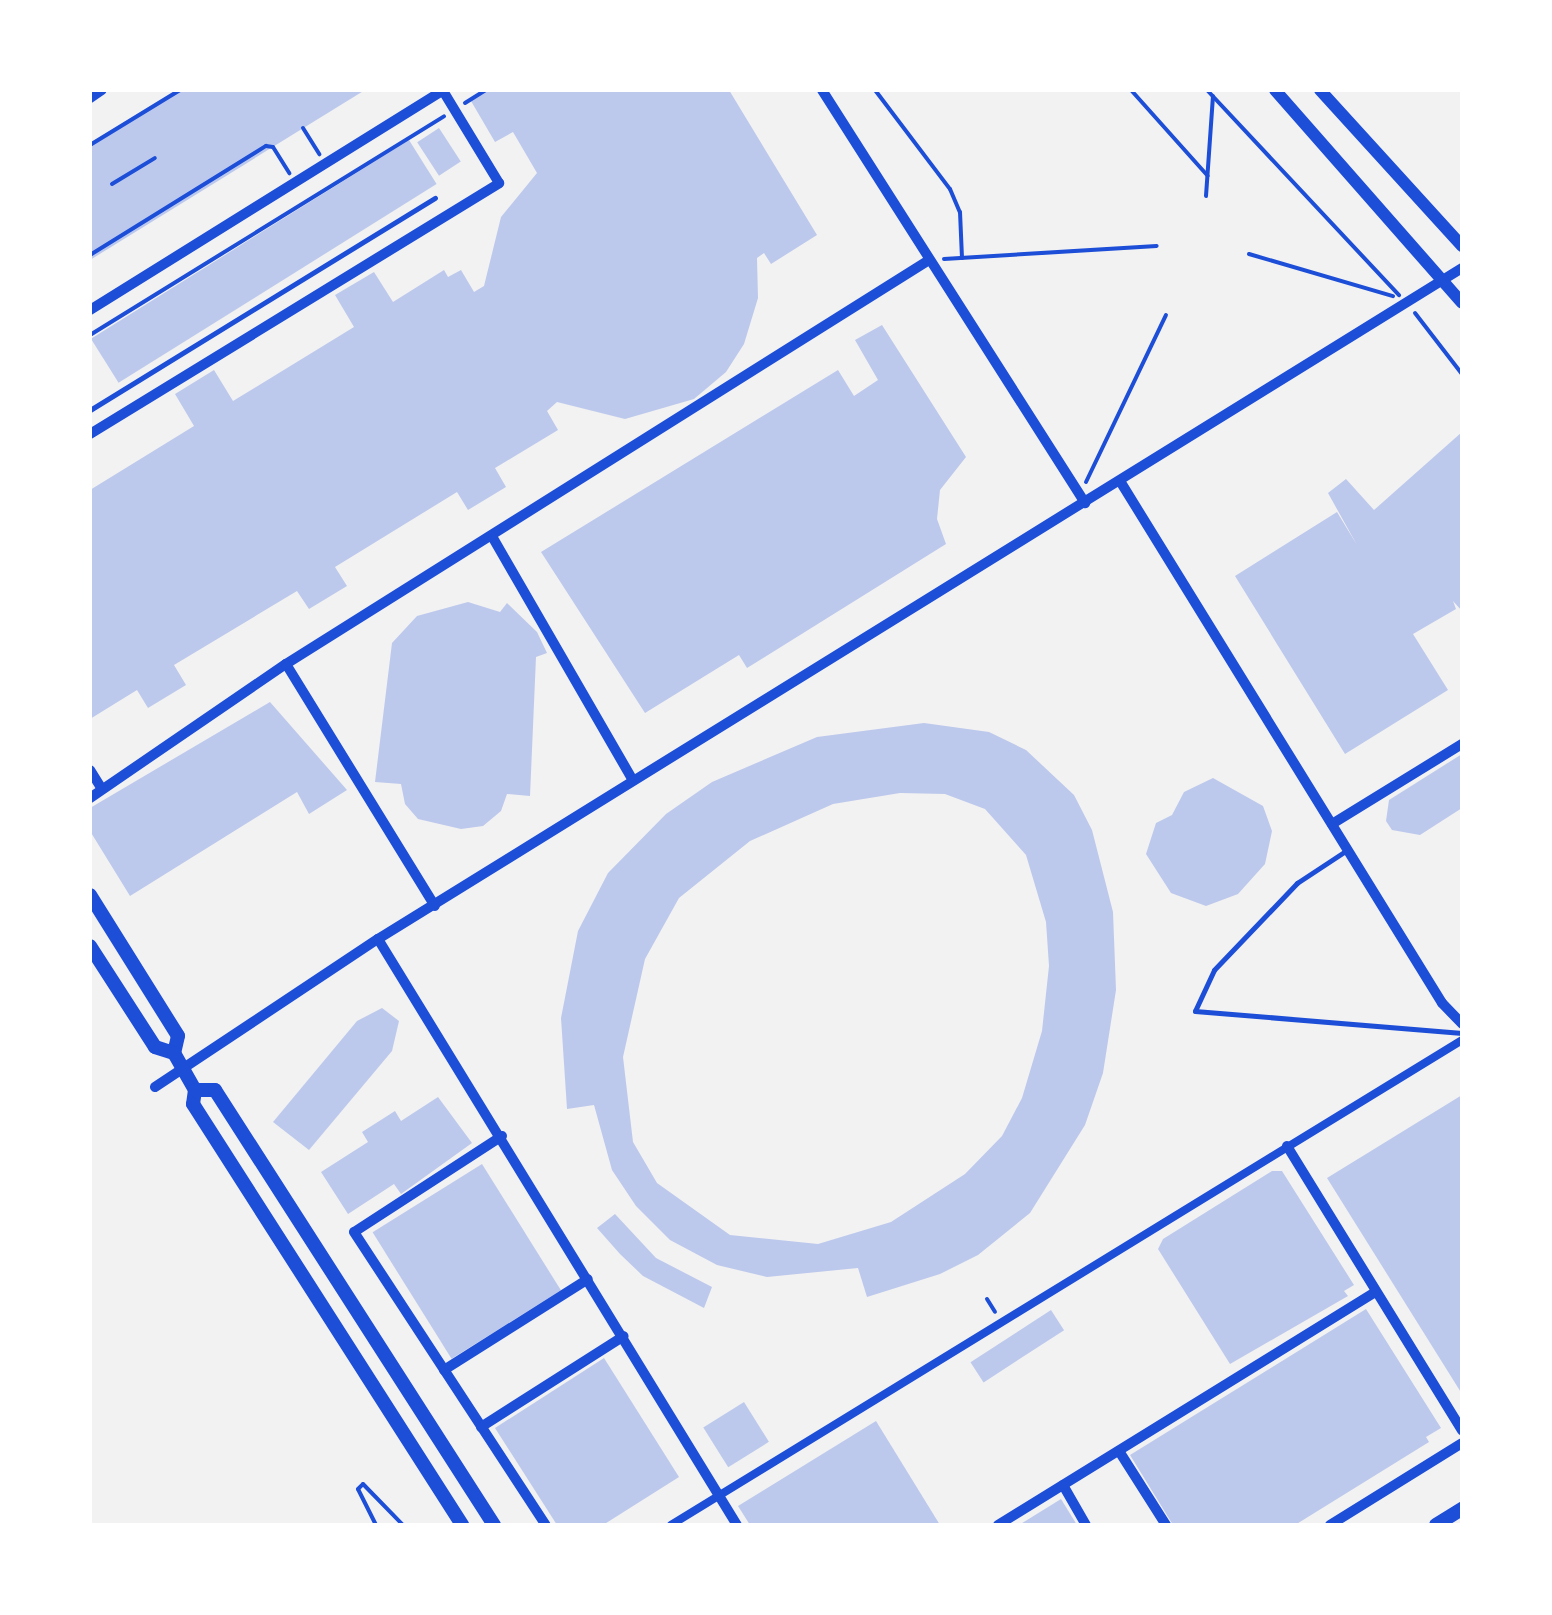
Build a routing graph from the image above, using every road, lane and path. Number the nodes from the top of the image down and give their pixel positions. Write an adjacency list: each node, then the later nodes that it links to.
1 (102, 90): 12 (street)
2 (180, 90): 15 (path)
3 (444, 90): 13 (street); 17 (street)
4 (486, 90): 13 (path)
5 (822, 90): 28 (street)
6 (875, 90): 27 (path)
7 (1131, 90): 18 (path)
8 (1208, 90): 11 (path)
9 (1275, 90): 30 (street)
10 (1320, 90): 24 (street)
11 (1213, 96): 18 (path); 31 (path)
12 (90, 98)
13 (454, 110): 35 (path); 38 (street)
14 (303, 128): 17 (path)
15 (90, 146)
16 (155, 158): 20 (path)
17 (324, 163): 19 (street)
18 (1208, 176): 21 (path)
19 (294, 182): 26 (path); 33 (street)
20 (112, 184)
21 (1206, 196)
22 (435, 198): 37 (lane)
23 (1157, 246): 27 (path)
24 (1462, 246)
25 (1250, 254): 31 (path)
26 (90, 255)
27 (962, 258): 28 (path)
28 (929, 260): 40 (street); 41 (street)
29 (1462, 268): 30 (street)
30 (1442, 280): 31 (street); 32 (street)
31 (1406, 302): 36 (path); 39 (street)
32 (1462, 304)
33 (90, 310)
34 (1166, 315): 40 (path)
35 (90, 336)
36 (1462, 374)
37 (90, 410)
38 (90, 434)
39 (1120, 481): 40 (street); 48 (street)
40 (1084, 502): 45 (street)
41 (494, 538): 42 (street); 45 (street)
42 (286, 664): 46 (street); 51 (street)
43 (1462, 744): 48 (street)
44 (90, 770): 46 (street)
45 (634, 780): 51 (street)
46 (102, 789): 47 (street)
47 (90, 798)
48 (1332, 824): 49 (street)
49 (1348, 849): 54 (street); 55 (lane)
50 (90, 895): 56 (main road)
51 (435, 906): 52 (street)
52 (378, 939): 57 (street); 60 (street)
53 (90, 946): 56 (main road)
54 (1462, 1024)
55 (1462, 1037): 61 (street)
56 (174, 1053): 57 (main road)
57 (182, 1067): 58 (street); 59 (main road)
58 (156, 1087)
59 (195, 1090): 75 (main road); 76 (main road)
60 (502, 1136): 62 (street); 65 (street)
61 (1288, 1146): 63 (street); 71 (street)
62 (588, 1280): 64 (street); 65 (street)
63 (1374, 1292): 67 (street); 69 (street)
64 (624, 1336): 66 (street); 71 (street)
65 (444, 1370): 66 (street)
66 (481, 1427): 77 (street)
67 (1462, 1431)
68 (1462, 1442): 83 (street)
69 (1119, 1450): 70 (street); 82 (street)
70 (1063, 1485): 80 (street); 81 (street)
71 (720, 1496): 78 (street); 79 (street)
72 (1462, 1509): 84 (main road)
73 (376, 1525): 74 (path)
74 (403, 1525)
75 (462, 1525)
76 (494, 1525)
77 (546, 1525)
78 (672, 1525)
79 (737, 1525)
80 (998, 1525)
81 (1086, 1525)
82 (1166, 1525)
83 (1330, 1525)
84 (1436, 1525)

